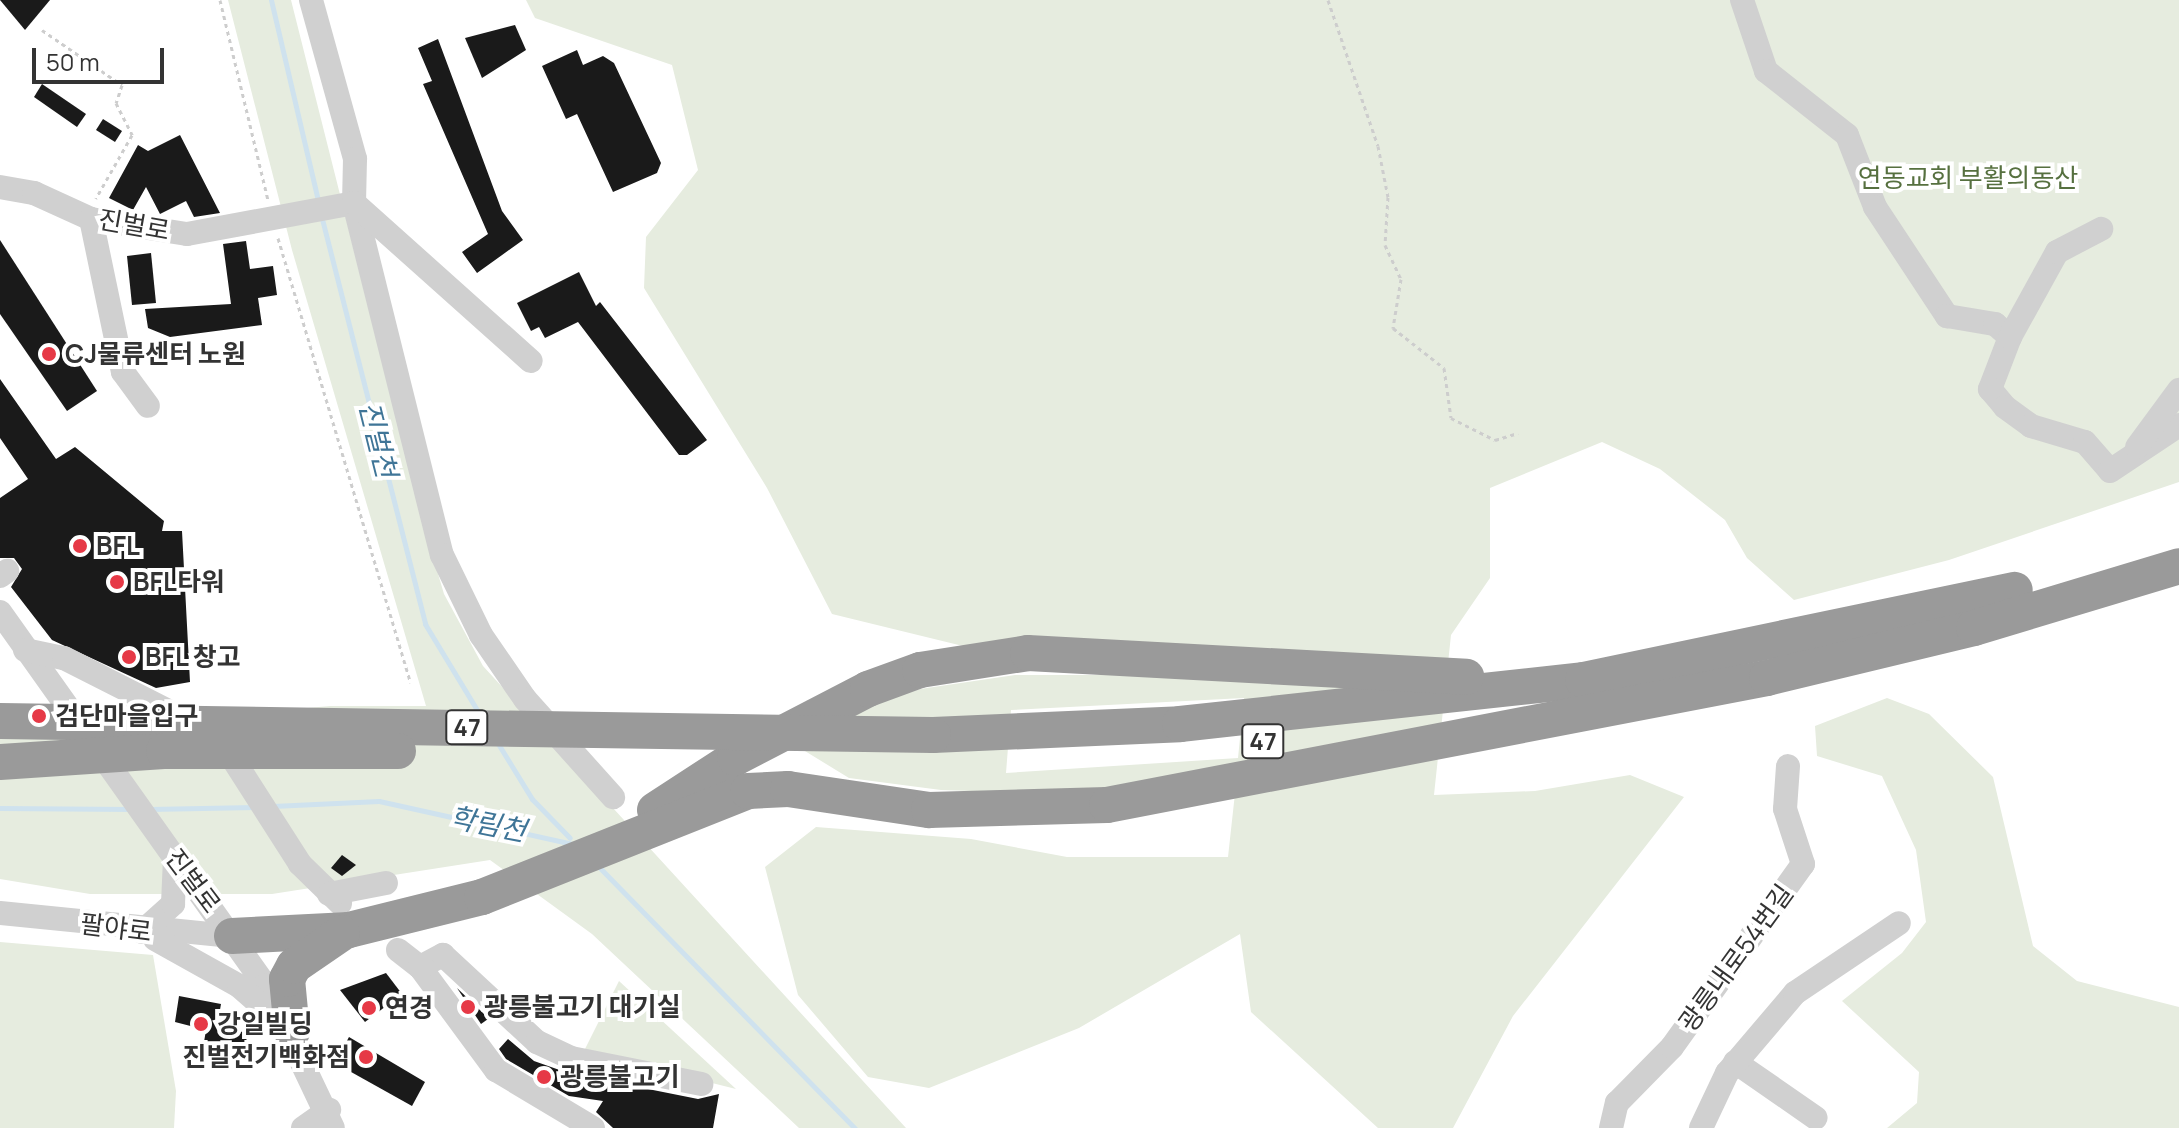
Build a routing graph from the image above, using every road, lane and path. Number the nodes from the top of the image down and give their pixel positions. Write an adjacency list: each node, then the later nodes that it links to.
1 (220, 0): 9 (path)
2 (311, 0): 7 (street)
3 (1328, 0): 16 (path)
4 (1742, 0): 11 (street)
5 (42, 30): 8 (path)
6 (0, 187): 8 (street, 진벌로)
7 (354, 203): 9 (street, 진벌로); 12 (street); 28 (street)
8 (91, 219): 9 (street, 진벌로); 14 (street)
9 (273, 221): 22 (path)
10 (2101, 229): 11 (street)
11 (2010, 337): 17 (street)
12 (531, 361)
13 (2179, 390): 17 (street)
14 (148, 406)
15 (2179, 425): 17 (street)
16 (1518, 433)
17 (2124, 465)
18 (2179, 546): 23 (highway, 47)
19 (2179, 566): 23 (highway, 47)
20 (0, 612): 21 (street, 진벌로)
21 (22, 645): 30 (street, 진벌로); 32 (street)
22 (411, 683)
23 (1589, 696): 25 (highway, 47); 29 (highway); 29 (highway)
24 (0, 721): 25 (highway, 47, bridge)
25 (932, 747): 26 (highway, 47, bridge)
26 (0, 762)
27 (1788, 766): 46 (street, 광릉내로54번길)
28 (613, 797)
29 (603, 843): 32 (highway)
30 (175, 859): 35 (street); 36 (street, 진벌로)
31 (386, 883): 32 (street)
32 (340, 909): 36 (highway); 39 (highway)
33 (0, 913): 35 (street, 팔야로)
34 (1899, 923): 40 (street)
35 (142, 932): 36 (street, 팔야로); 39 (street)
36 (232, 936): 39 (street, 진벌로)
37 (398, 950): 38 (street)
38 (420, 967): 41 (street); 45 (street)
39 (292, 1032): 43 (street, 진벌로)
40 (1735, 1062): 42 (street); 47 (street)
41 (701, 1084)
42 (1816, 1118)
43 (331, 1119): 44 (street)
44 (303, 1128)
45 (593, 1128)
46 (1611, 1128)
47 (1701, 1128)

